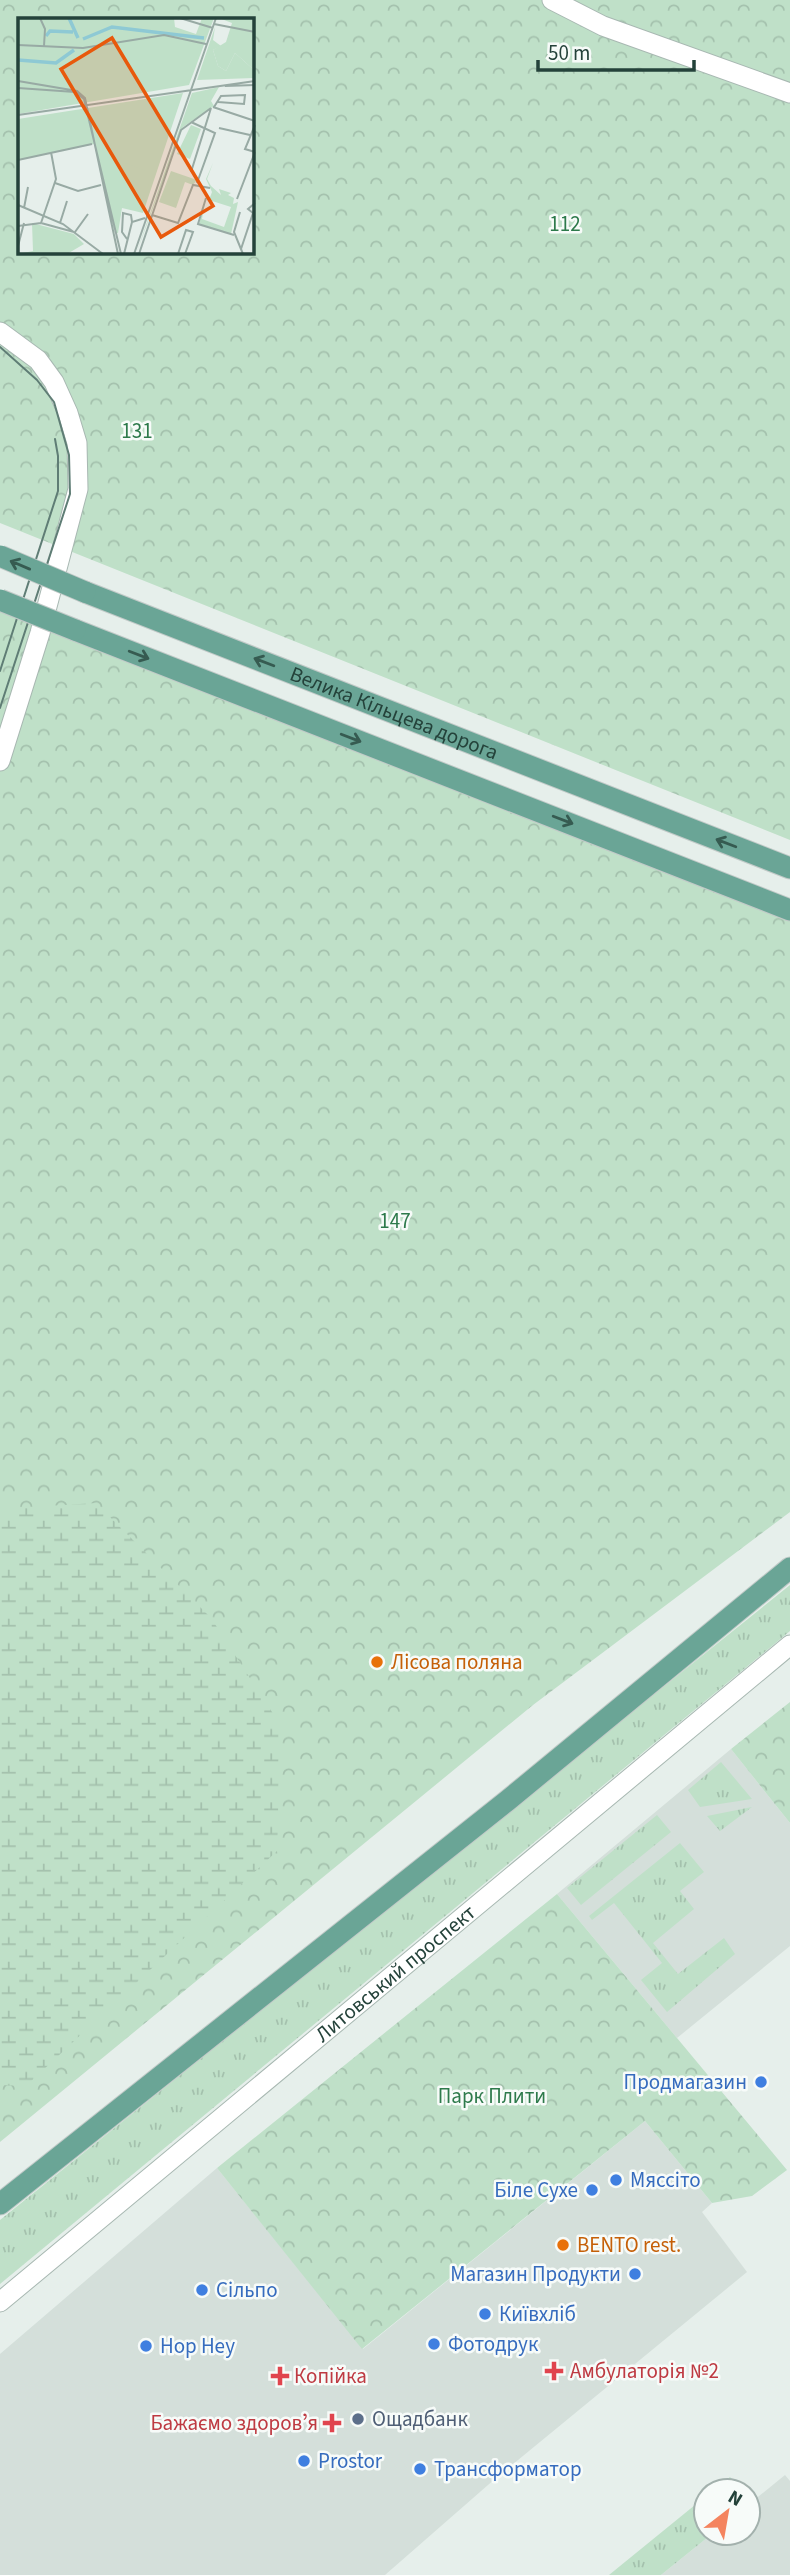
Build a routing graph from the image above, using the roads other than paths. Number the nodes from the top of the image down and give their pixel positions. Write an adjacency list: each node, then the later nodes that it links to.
1 (552, 0): 2 (street)
2 (790, 93)
3 (0, 332): 6 (street)
4 (0, 556): 7 (main road, Велика Кільцева дорога, one-way to 4, bridge)
5 (0, 600): 8 (main road, Велика Кільцева дорога, one-way to 8, bridge)
6 (0, 761)
7 (790, 868)
8 (790, 910)
9 (790, 1568): 11 (main road)
10 (790, 1645): 12 (street, Литовський проспект)
11 (0, 2204)
12 (0, 2302)

